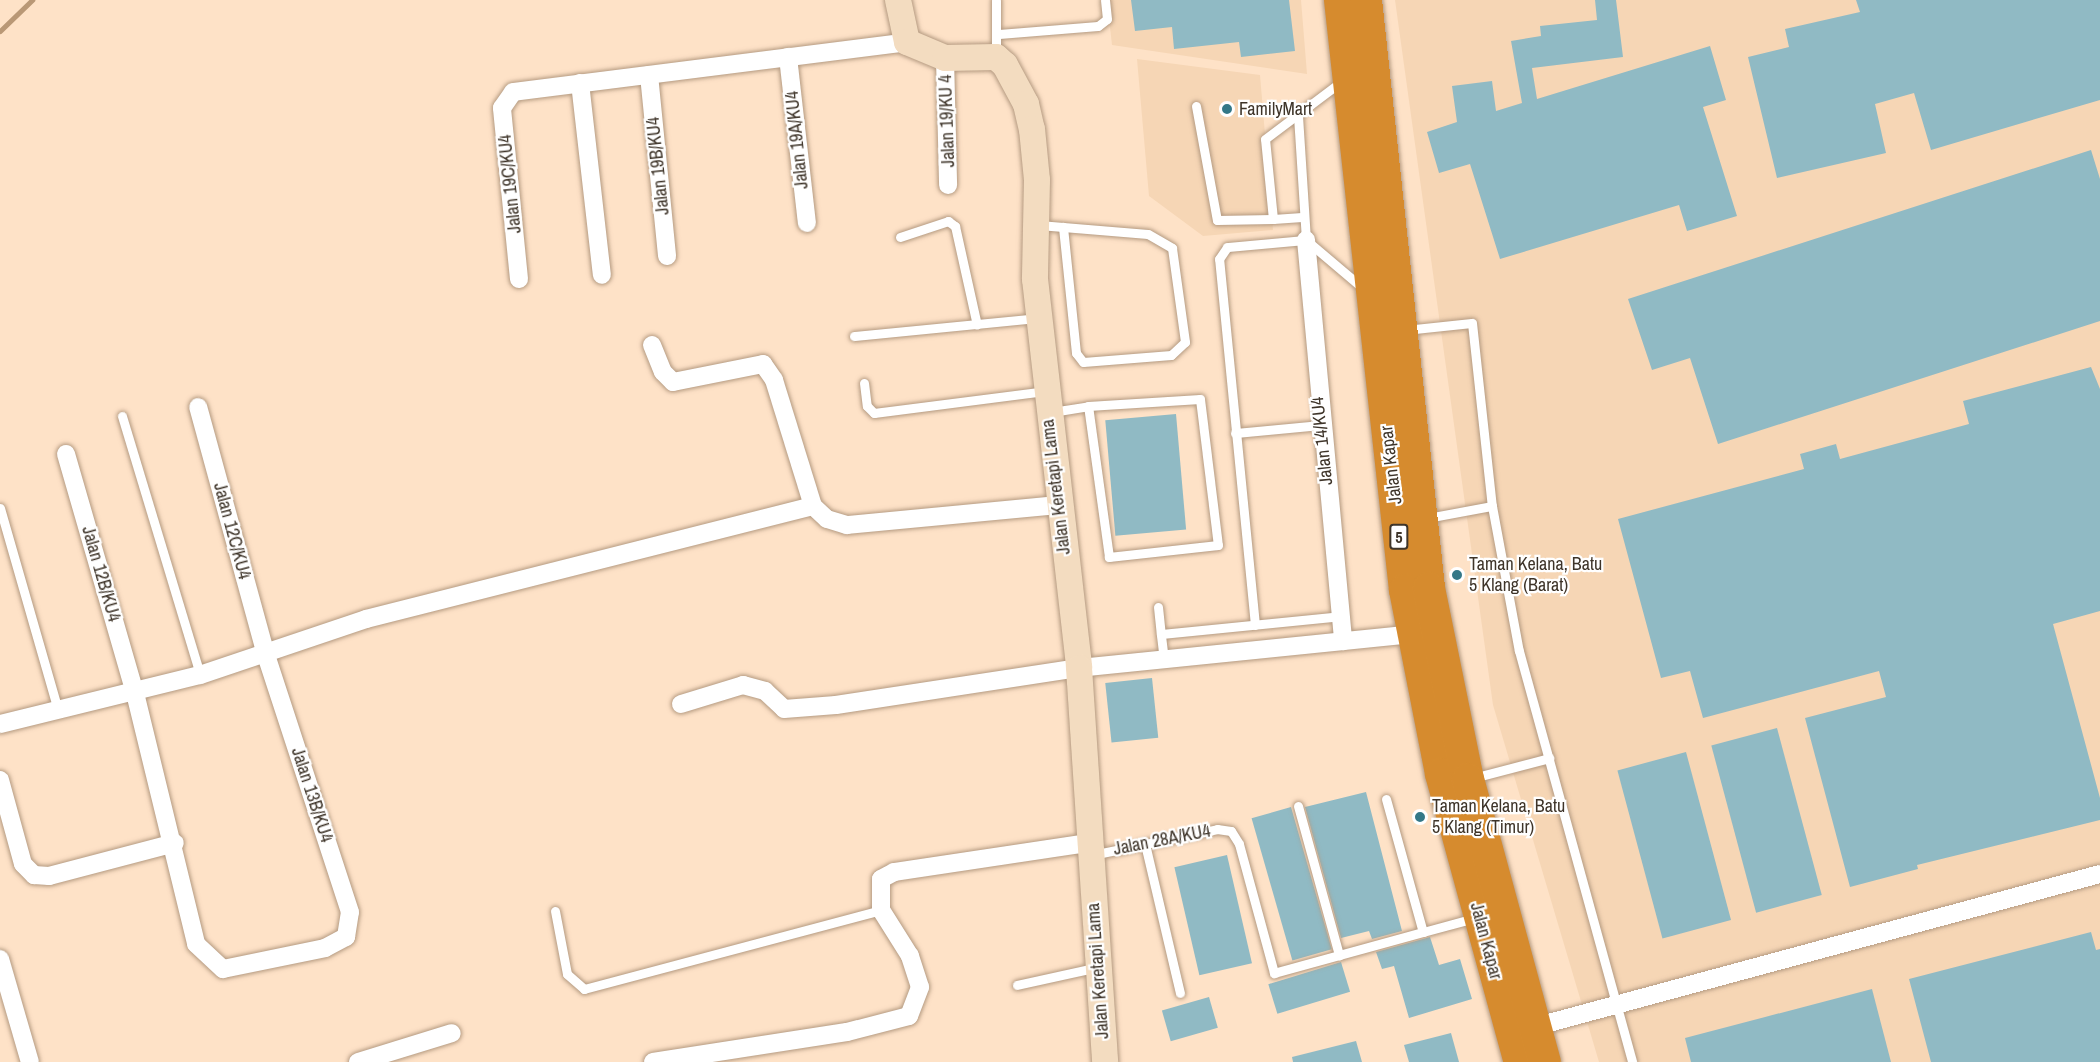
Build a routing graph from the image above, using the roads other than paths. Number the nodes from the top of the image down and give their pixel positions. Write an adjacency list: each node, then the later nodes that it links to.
1 (898, 0): 6 (street)
2 (996, 0): 7 (lane)
3 (1105, 0): 7 (lane)
4 (1340, 0): 11 (highway, Jalan Kapar / 5)
5 (1366, 0): 29 (highway, Jalan Kapar / 5)
6 (907, 42): 8 (street); 9 (street)
7 (997, 46): 9 (street); 19 (street, Jalan Keretapi Lama)
8 (788, 57): 10 (street); 18 (street, Jalan 19A/KU4)
9 (945, 58): 15 (street, Jalan 19/KU 4)
10 (649, 75): 12 (street); 23 (street, Jalan 19B/KU4)
11 (1348, 76): 14 (lane); 26 (highway, Jalan Kapar / 5)
12 (580, 83): 24 (street); 25 (street, Jalan 19C/KU4)
13 (1196, 106): 17 (lane)
14 (1298, 116): 16 (lane); 17 (lane)
15 (948, 185)
16 (1302, 217): 17 (lane); 22 (lane)
17 (1273, 219)
18 (807, 223)
19 (1036, 225): 20 (lane); 27 (street, Jalan Keretapi Lama)
20 (1063, 227): 20 (lane)
21 (900, 237): 28 (lane)
22 (1306, 240): 26 (lane); 37 (street, Jalan 14/KU4); 38 (lane)
23 (667, 256)
24 (602, 275)
25 (519, 279)
26 (1371, 296): 49 (highway, Jalan Kapar / 5)
27 (1039, 318): 28 (lane); 33 (street, Jalan Keretapi Lama)
28 (977, 326): 30 (lane)
29 (1399, 331): 42 (lane); 44 (highway, Jalan Kapar / 5)
30 (854, 336)
31 (652, 345): 41 (street)
32 (864, 383): 33 (lane)
33 (1046, 402): 34 (lane); 40 (street, Jalan Keretapi Lama)
34 (1088, 406): 34 (lane)
35 (198, 407): 51 (street, Jalan 12C/KU4)
36 (122, 416): 54 (lane)
37 (1319, 425): 38 (lane); 46 (street, Jalan 14/KU4)
38 (1234, 434): 47 (lane)
39 (66, 454): 55 (street, Jalan 12B/KU4)
40 (1057, 505): 41 (street); 53 (street, Jalan Keretapi Lama)
41 (813, 506): 51 (street)
42 (1492, 506): 44 (lane); 59 (lane)
43 (0, 508): 57 (lane)
44 (1421, 519): 60 (highway, Jalan Kapar / 5)
45 (1158, 607): 48 (lane)
46 (1340, 616): 47 (lane); 50 (street, Jalan 14/KU4)
47 (1255, 625): 48 (lane)
48 (1161, 634): 52 (lane)
49 (1413, 634): 50 (street); 70 (highway, Jalan Kapar / 5)
50 (1343, 641): 52 (street)
51 (266, 655): 54 (street); 72 (street, Jalan 13B/KU4)
52 (1164, 660): 53 (street)
53 (1078, 668): 56 (street); 66 (street, Jalan Keretapi Lama)
54 (200, 675): 55 (street)
55 (135, 693): 57 (street); 64 (street, Jalan 12B/KU4)
56 (681, 704)
57 (58, 710): 58 (street)
58 (0, 724)
59 (1549, 758): 60 (lane); 78 (lane)
60 (1468, 779): 79 (highway, Jalan Kapar / 5)
61 (0, 780): 64 (street)
62 (1386, 799): 71 (lane)
63 (1298, 806): 73 (lane)
64 (175, 843): 72 (street, Jalan 12B/KU4)
65 (1145, 843): 66 (lane, Jalan 28A/KU4); 73 (lane, Jalan 28A/KU4); 77 (lane)
66 (1089, 849): 68 (street); 75 (street, Jalan Keretapi Lama)
67 (2100, 874): 78 (street)
68 (881, 910): 69 (lane); 83 (street)
69 (555, 911)
70 (1480, 917): 71 (lane); 85 (highway, Jalan Kapar / 5)
71 (1423, 933): 73 (lane)
72 (346, 937)
73 (1339, 955)
74 (0, 960): 81 (street)
75 (1098, 967): 76 (lane); 84 (street, Jalan Keretapi Lama)
76 (1017, 985)
77 (1180, 993)
78 (1617, 1005): 79 (street); 87 (lane)
79 (1534, 1027): 86 (highway, Jalan Kapar / 5)
80 (452, 1032): 82 (street)
81 (30, 1062)
82 (358, 1062)
83 (653, 1062)
84 (1105, 1062)
85 (1520, 1062)
86 (1545, 1062)
87 (1632, 1062)

